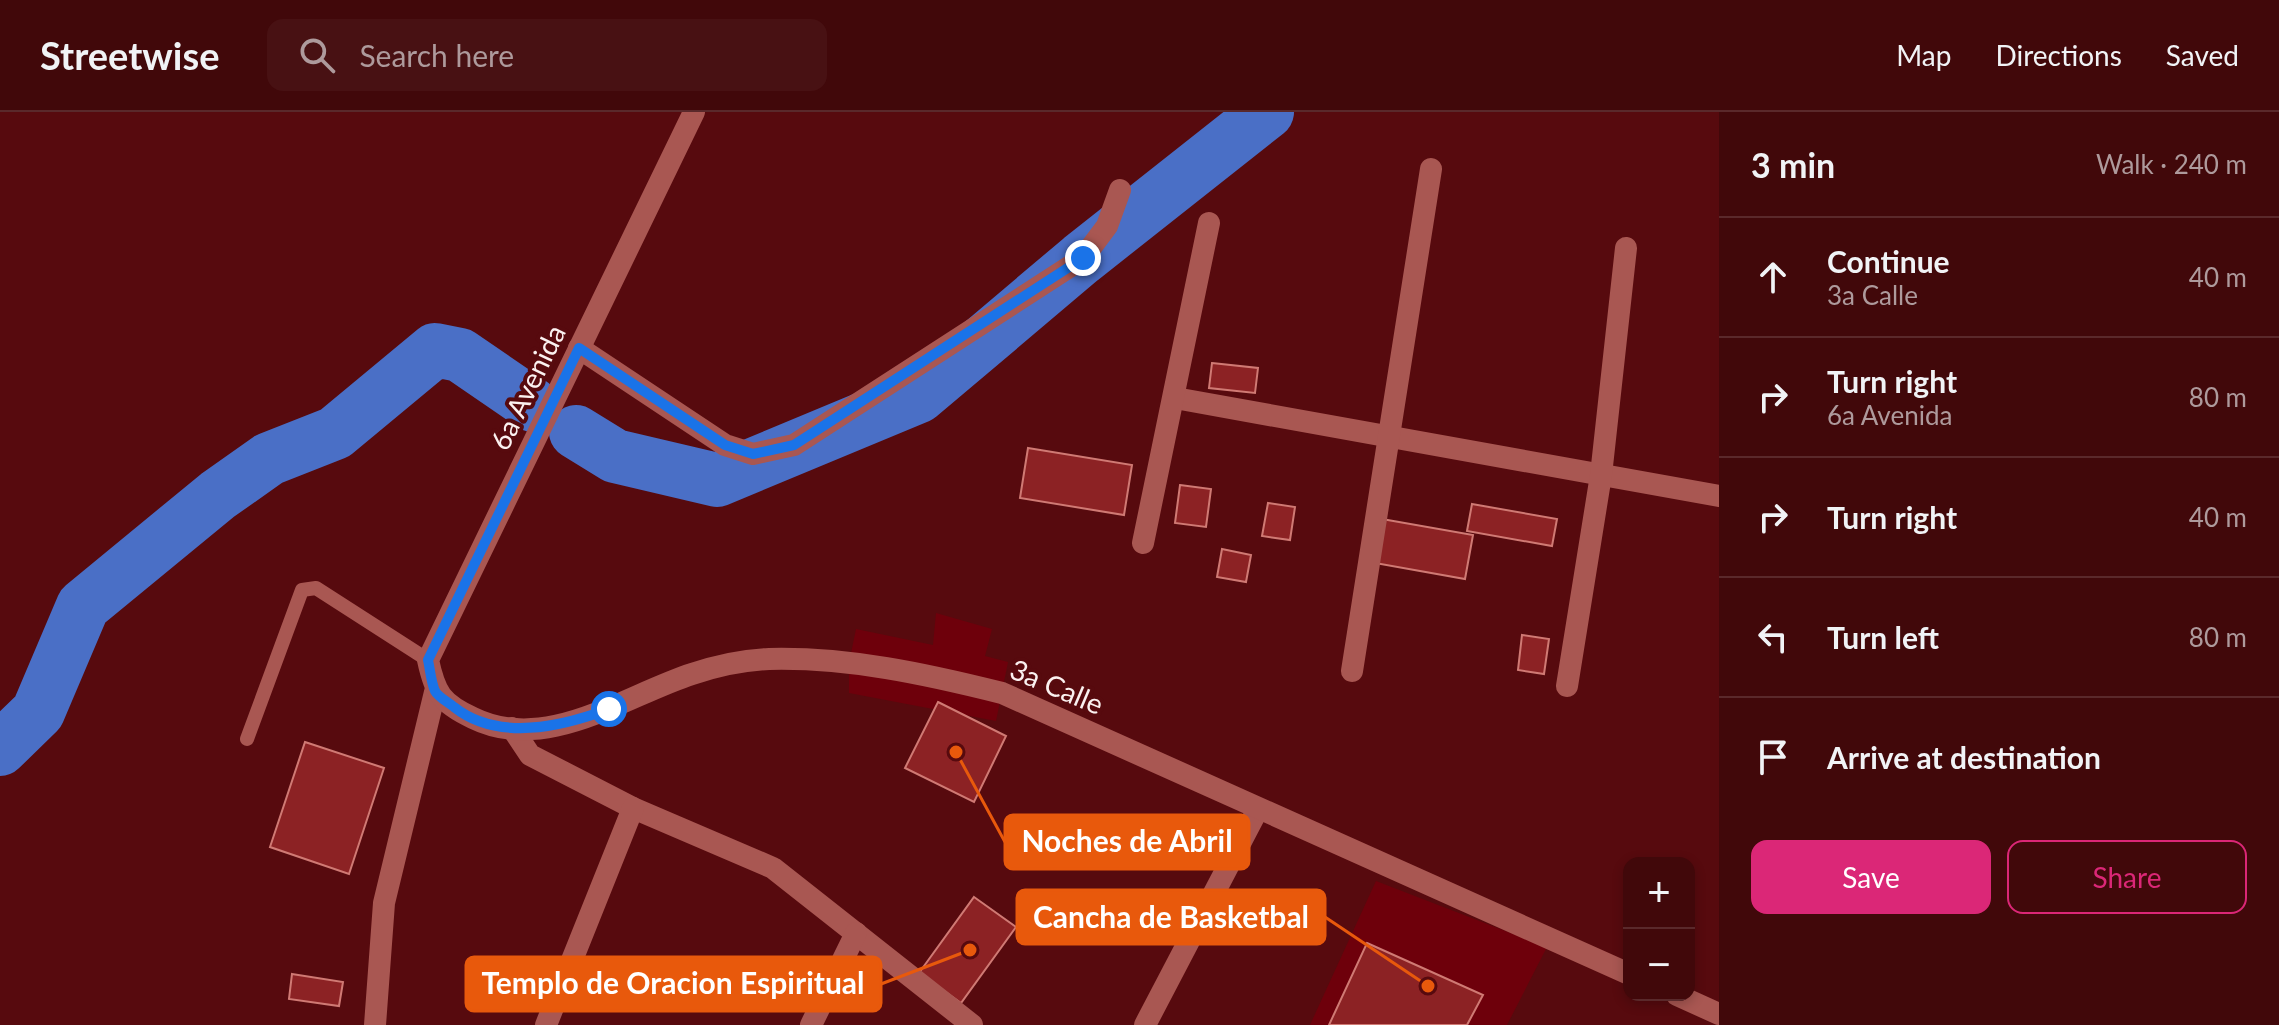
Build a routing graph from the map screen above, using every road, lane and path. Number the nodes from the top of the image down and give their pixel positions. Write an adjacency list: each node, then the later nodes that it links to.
1 (694, 112): 6 (street, 6a Avenida)
2 (1431, 169): 8 (street)
3 (1120, 190): 6 (street)
4 (1209, 223): 7 (street)
5 (1626, 248): 9 (street)
6 (579, 348): 12 (street, 6a Avenida)
7 (1175, 398): 8 (street); 11 (street)
8 (1389, 436): 9 (street); 13 (street)
9 (1601, 475): 10 (street); 14 (street)
10 (1719, 496)
11 (1143, 543)
12 (428, 660): 15 (street); 17 (lane)
13 (1352, 671)
14 (1567, 686)
15 (435, 692): 16 (street, 3a Calle); 24 (street)
16 (512, 728): 18 (street); 19 (street, 3a Calle)
17 (247, 739)
18 (633, 808): 20 (street); 25 (street)
19 (1258, 809): 21 (street, 3a Calle); 28 (street)
20 (856, 933): 26 (street); 27 (street)
21 (1623, 971)
22 (1690, 1001): 23 (street)
23 (1719, 1014)
24 (375, 1025)
25 (546, 1025)
26 (811, 1025)
27 (972, 1025)
28 (1145, 1025)

